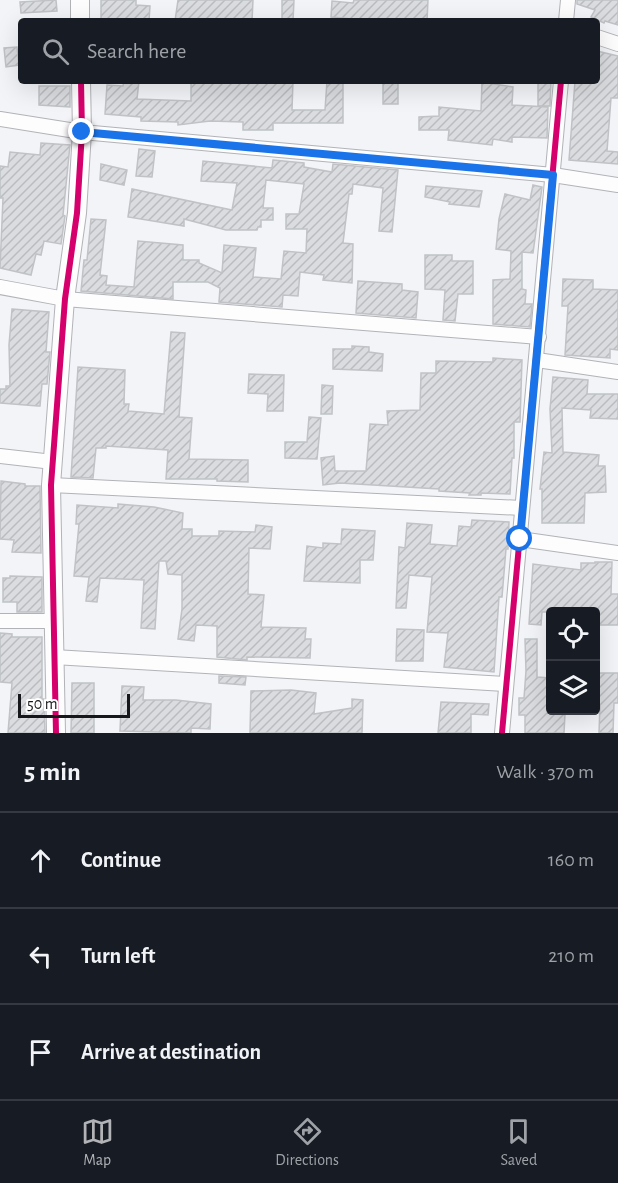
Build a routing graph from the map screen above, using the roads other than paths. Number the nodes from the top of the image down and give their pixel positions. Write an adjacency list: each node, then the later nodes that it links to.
1 (80, 0): 3 (street)
2 (568, 0): 4 (street)
3 (80, 18)
4 (566, 18)
5 (600, 39): 6 (street)
6 (618, 44)
7 (81, 84): 10 (street)
8 (561, 84): 11 (street)
9 (0, 119): 10 (street)
10 (82, 132): 11 (street); 14 (street)
11 (553, 175): 12 (street); 15 (street)
12 (618, 184)
13 (0, 287): 14 (street)
14 (65, 299): 15 (street); 19 (street)
15 (539, 338): 16 (street)
16 (537, 360): 17 (street); 21 (street)
17 (618, 372)
18 (0, 456): 19 (street)
19 (54, 462): 20 (street)
20 (51, 485): 21 (street); 25 (street)
21 (522, 508): 22 (street)
22 (520, 539): 23 (street); 27 (street)
23 (618, 553)
24 (0, 621): 25 (street)
25 (54, 621): 26 (street)
26 (54, 657): 27 (street); 28 (street)
27 (505, 684): 29 (street)
28 (56, 733)
29 (502, 733)

